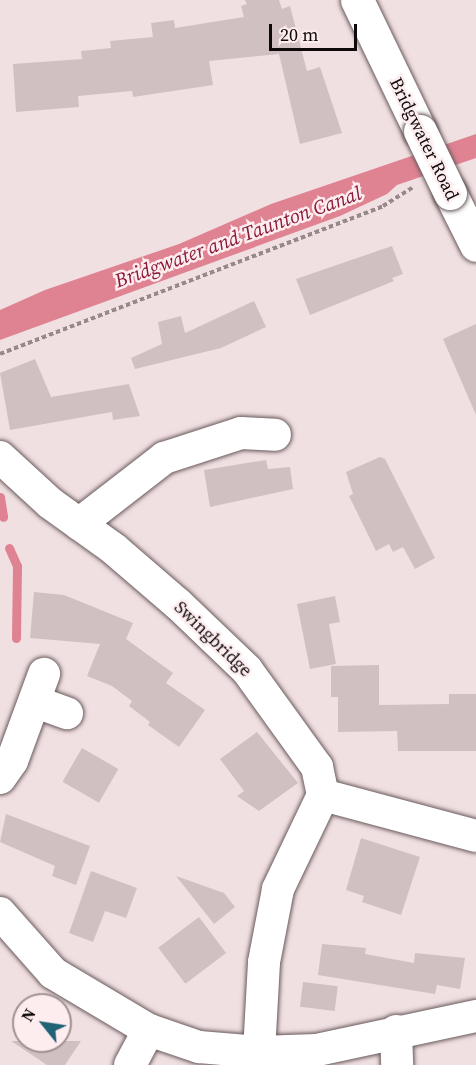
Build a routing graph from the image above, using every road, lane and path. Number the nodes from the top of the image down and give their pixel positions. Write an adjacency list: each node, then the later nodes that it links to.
1 (357, 0): 2 (main road, Bridgwater Road, bridge)
2 (435, 189): 3 (main road, Bridgwater Road); 4 (path)
3 (476, 245)
4 (0, 354)
5 (275, 435): 7 (street)
6 (0, 457): 7 (street, Swingbridge)
7 (79, 524): 10 (street, Swingbridge)
8 (67, 713): 9 (street)
9 (0, 778)
10 (324, 795): 11 (street); 16 (street)
11 (476, 836)
12 (0, 913): 14 (street)
13 (476, 1016): 15 (street)
14 (148, 1030): 16 (street); 17 (street)
15 (396, 1031): 16 (street); 18 (street)
16 (259, 1052)
17 (130, 1065)
18 (398, 1065)

